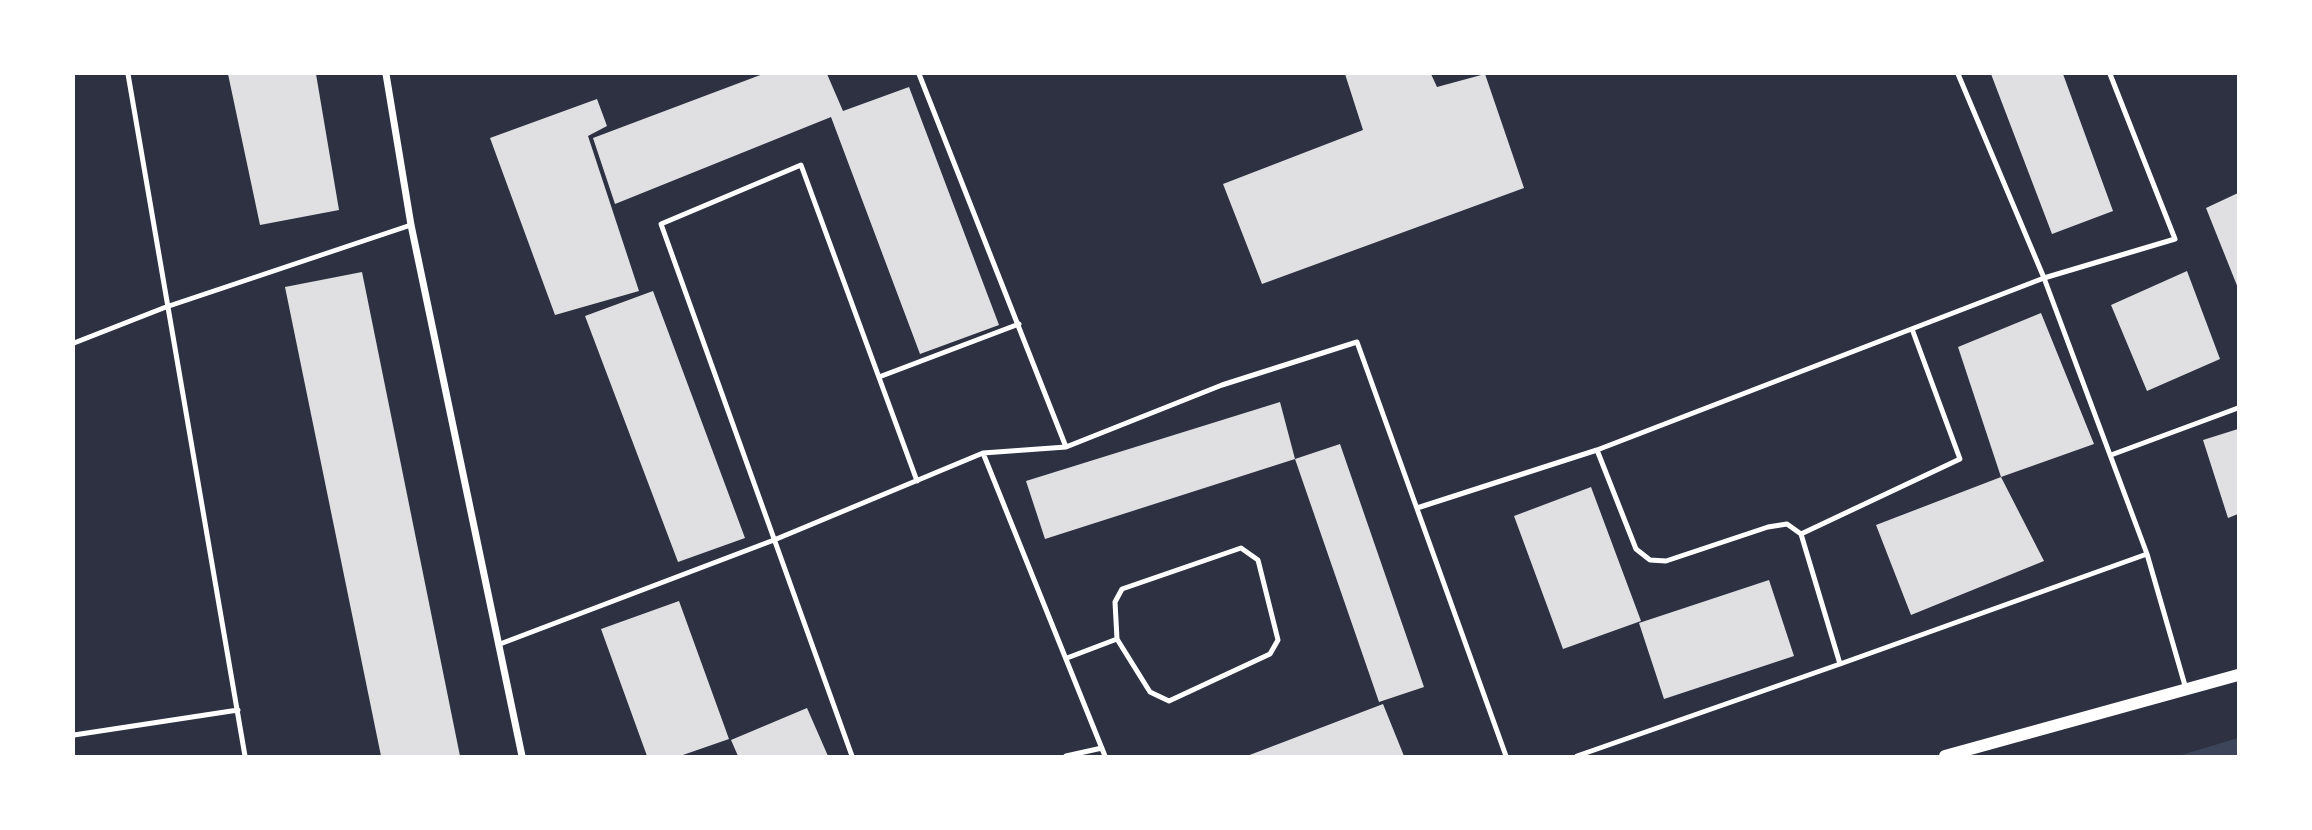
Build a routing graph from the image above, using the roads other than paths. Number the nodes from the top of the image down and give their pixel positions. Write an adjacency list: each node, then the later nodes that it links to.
1 (128, 74): 8 (lane)
2 (386, 74): 6 (street)
3 (919, 74): 9 (lane)
4 (1958, 74): 7 (lane)
5 (2110, 74): 7 (lane)
6 (411, 225): 8 (lane); 24 (street)
7 (2044, 278): 10 (lane); 17 (lane)
8 (166, 307): 11 (lane); 29 (lane)
9 (1019, 324): 12 (lane); 14 (lane)
10 (1912, 329): 15 (lane); 20 (lane)
11 (74, 342)
12 (879, 377): 18 (lane); 21 (lane)
13 (2238, 408): 17 (lane)
14 (1066, 447): 16 (lane); 19 (lane)
15 (1597, 450): 19 (lane); 20 (lane)
16 (983, 453): 18 (lane); 25 (lane)
17 (2111, 455): 22 (lane)
18 (917, 481): 21 (lane)
19 (1418, 508): 37 (lane)
20 (1801, 534): 26 (lane)
21 (774, 540): 24 (lane); 34 (lane)
22 (2147, 555): 26 (lane); 28 (lane)
23 (1117, 639): 23 (lane); 25 (lane)
24 (500, 644): 33 (street)
25 (1068, 658): 31 (lane)
26 (1839, 664): 38 (lane)
27 (2238, 675): 28 (street)
28 (2186, 690): 39 (street)
29 (238, 710): 30 (lane); 32 (lane)
30 (74, 736)
31 (1102, 748): 35 (lane); 36 (lane)
32 (245, 757)
33 (522, 757)
34 (852, 757)
35 (1066, 757)
36 (1105, 757)
37 (1506, 757)
38 (1577, 757)
39 (1945, 757)

